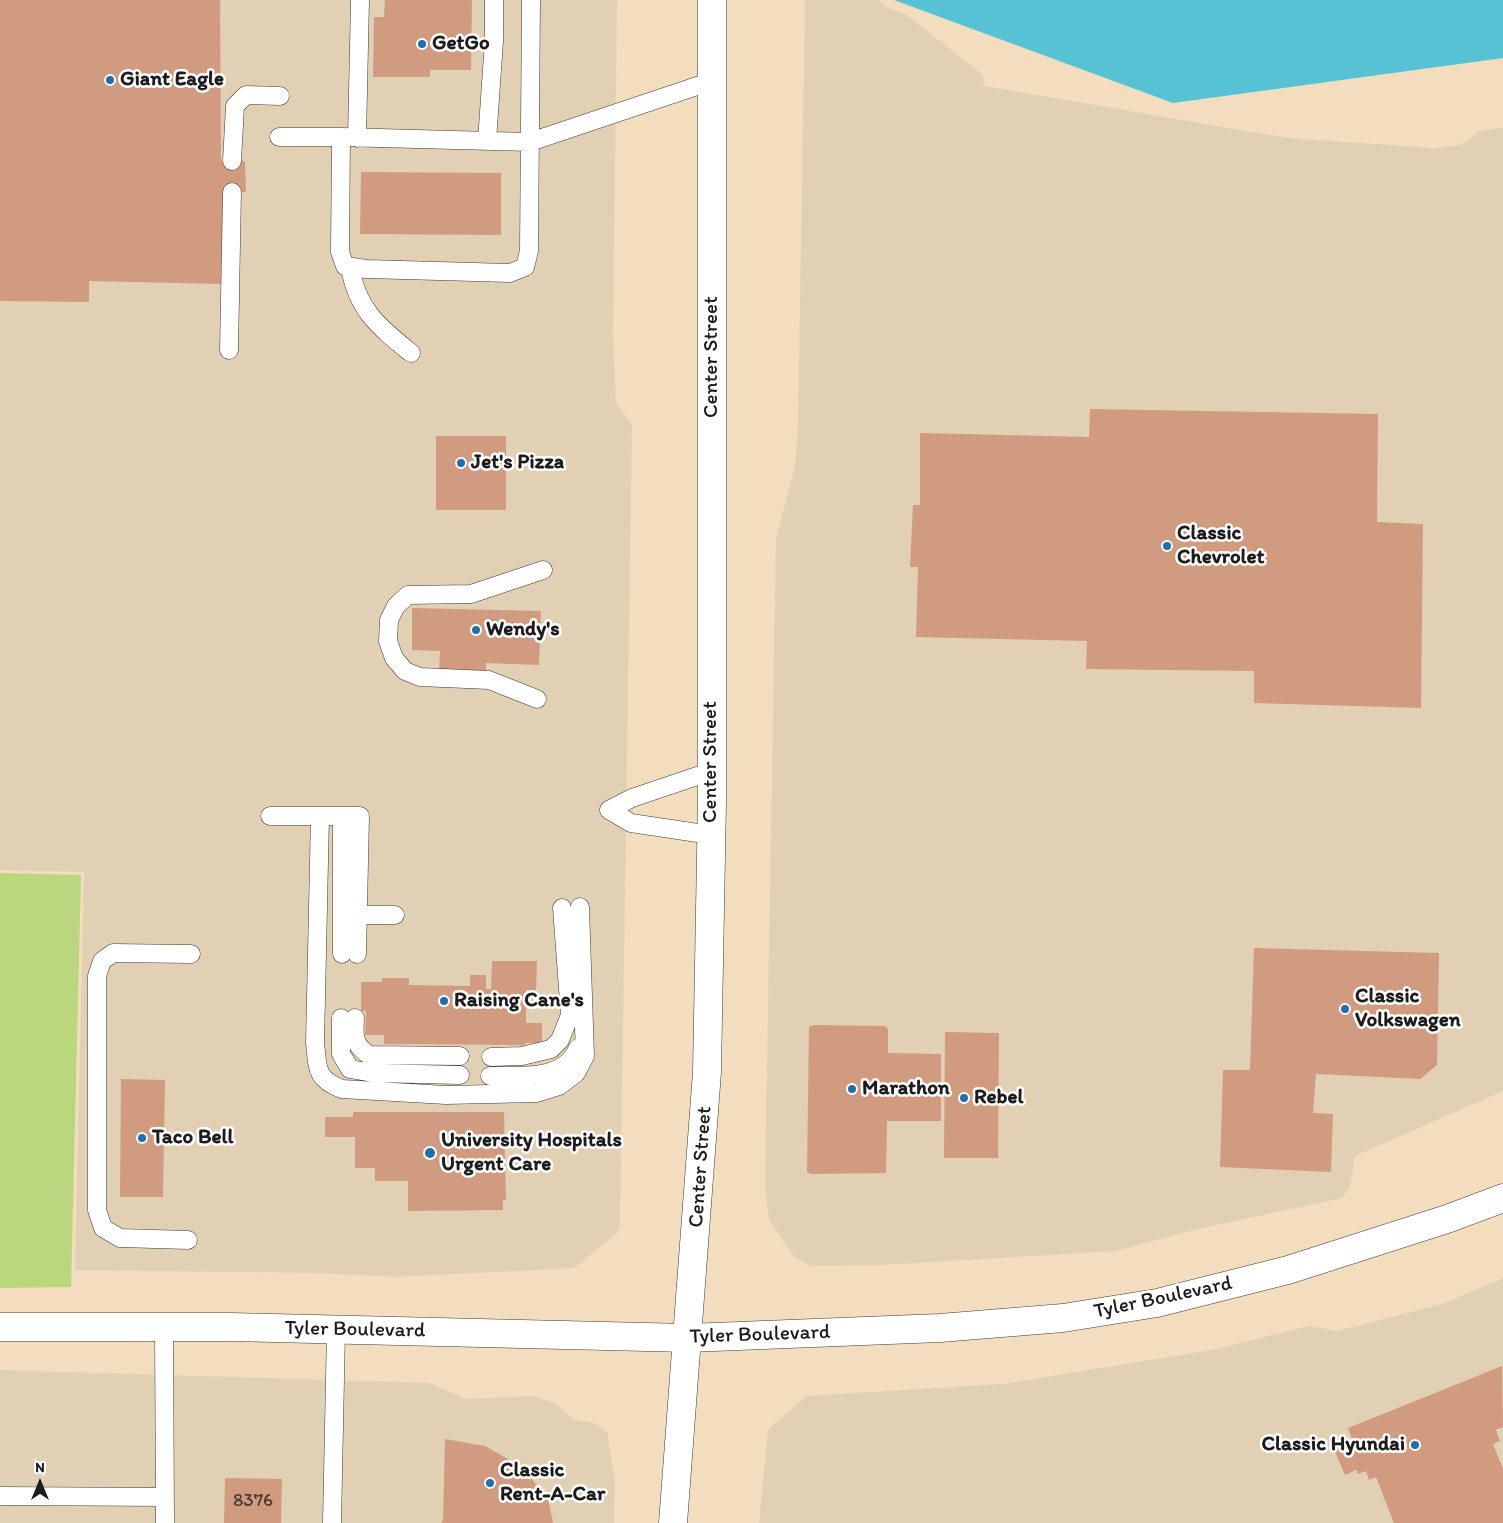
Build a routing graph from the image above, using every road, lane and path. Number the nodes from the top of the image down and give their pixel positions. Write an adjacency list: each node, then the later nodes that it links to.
1 (360, 0): 8 (lane)
2 (494, 0): 9 (lane)
3 (531, 0): 10 (lane)
4 (712, 0): 5 (main road, Center Street)
5 (712, 81): 10 (lane); 18 (main road, Center Street)
6 (280, 96): 11 (lane)
7 (279, 137): 8 (lane)
8 (349, 138): 9 (lane); 13 (lane)
9 (487, 141): 10 (lane)
10 (530, 142): 13 (lane)
11 (232, 161)
12 (232, 192): 14 (lane)
13 (350, 267): 15 (lane)
14 (228, 350)
15 (411, 353)
16 (543, 570): 17 (lane)
17 (537, 699)
18 (712, 771): 22 (main road, Center Street); 22 (lane)
19 (270, 816): 20 (lane)
20 (320, 816): 21 (lane); 26 (lane)
21 (342, 816): 23 (lane); 23 (lane)
22 (711, 835): 36 (main road, Center Street)
23 (359, 915): 24 (lane)
24 (395, 915)
25 (190, 954): 32 (lane)
26 (570, 1015): 28 (lane); 30 (lane)
27 (460, 1056): 29 (lane)
28 (490, 1057)
29 (460, 1075)
30 (490, 1076)
31 (1503, 1198): 36 (main road, Tyler Boulevard)
32 (188, 1240)
33 (0, 1327): 34 (main road, Tyler Boulevard)
34 (164, 1327): 35 (main road, Tyler Boulevard); 38 (lane)
35 (336, 1330): 36 (main road, Tyler Boulevard); 40 (lane)
36 (688, 1338): 41 (main road, Center Street)
37 (0, 1496): 38 (lane)
38 (165, 1497): 39 (lane)
39 (165, 1523)
40 (332, 1523)
41 (673, 1523)

